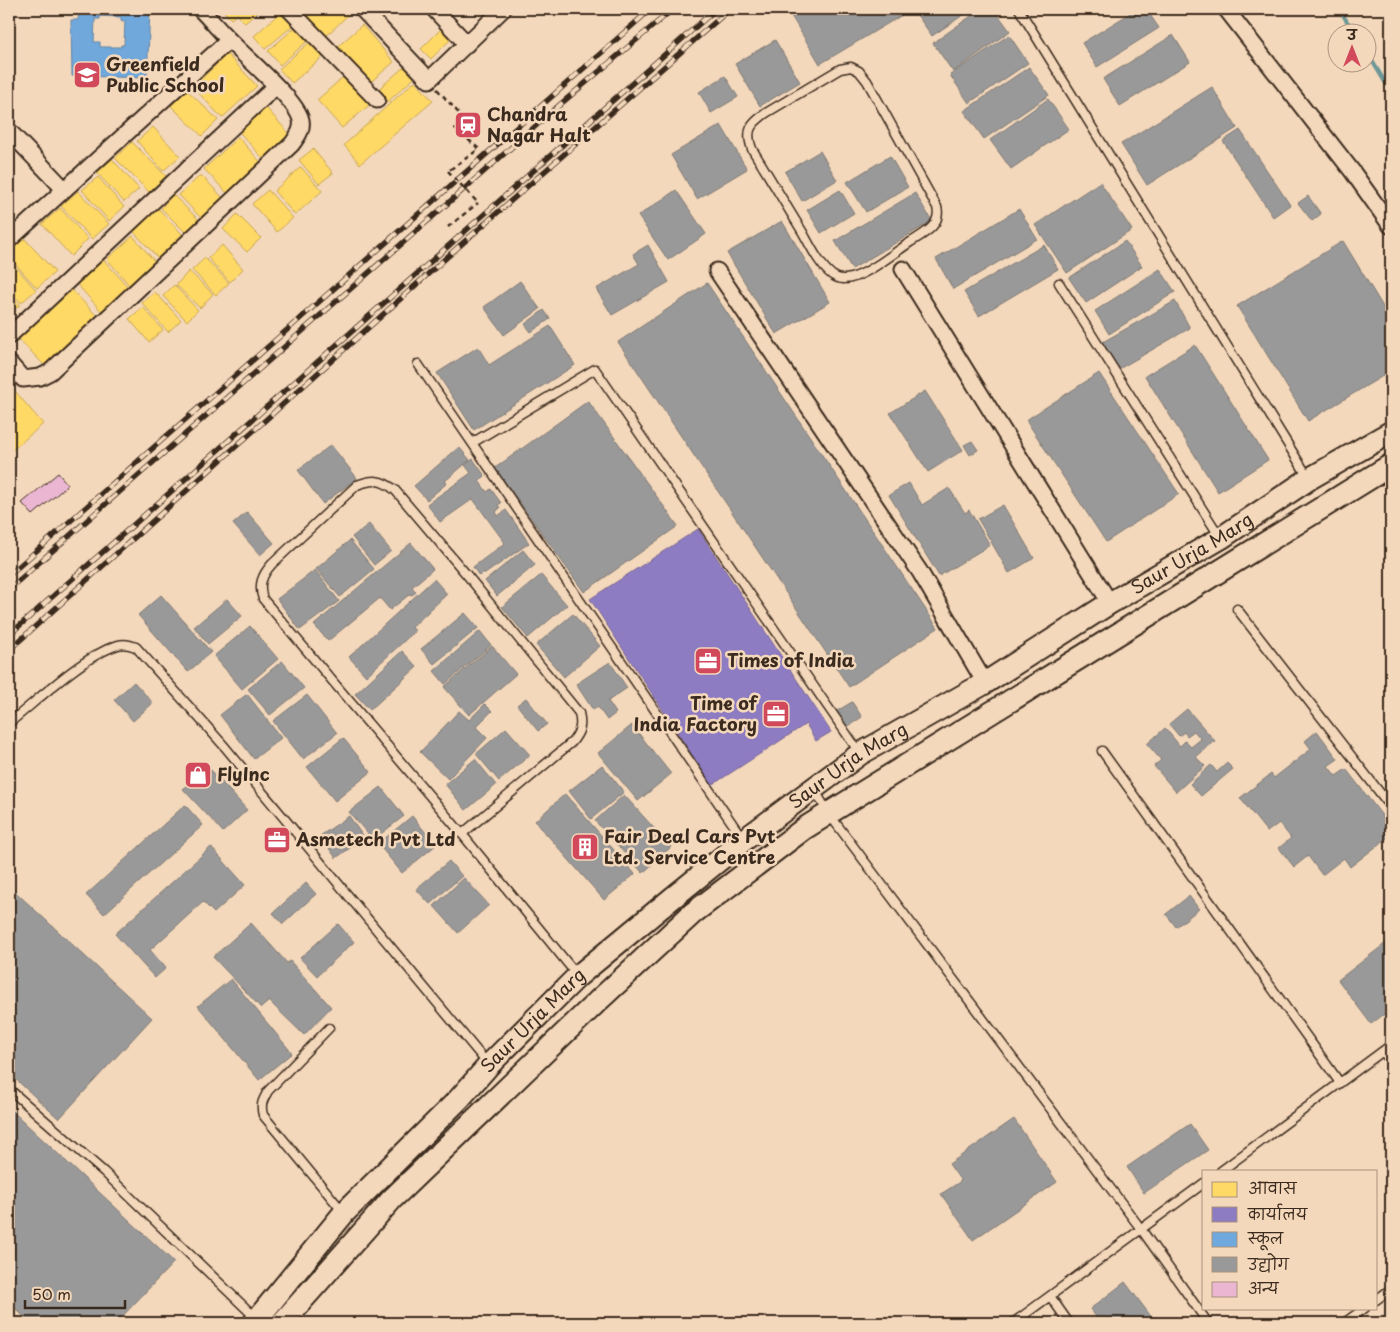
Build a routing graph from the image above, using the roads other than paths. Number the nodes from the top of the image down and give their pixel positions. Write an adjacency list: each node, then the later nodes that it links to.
1 (200, 9): 8 (street)
2 (290, 9): 11 (street)
3 (362, 9): 9 (street)
4 (434, 9): 9 (street)
5 (503, 9): 9 (street)
6 (1018, 9): 26 (lane)
7 (1226, 9): 14 (street)
8 (229, 40): 10 (street); 13 (street)
9 (467, 44)
10 (276, 86): 20 (street); 21 (street)
11 (377, 100)
12 (9, 131): 13 (street)
13 (64, 190): 15 (street)
14 (1391, 226)
15 (9, 240)
16 (894, 254): 16 (lane); 17 (lane)
17 (903, 269): 28 (street)
18 (718, 271): 30 (street)
19 (1060, 283): 27 (lane)
20 (9, 336)
21 (9, 363)
22 (418, 364): 24 (lane)
23 (1391, 432): 26 (street, Saur Urja Marg)
24 (472, 443): 33 (lane); 38 (lane)
25 (1391, 465): 36 (street, Saur Urja Marg)
26 (1309, 479): 27 (street, Saur Urja Marg)
27 (1221, 538): 28 (street, Saur Urja Marg)
28 (1110, 602): 30 (street, Saur Urja Marg)
29 (1237, 608): 35 (lane)
30 (985, 683): 33 (street, Saur Urja Marg)
31 (9, 723): 44 (lane)
32 (1102, 751): 45 (lane)
33 (860, 754): 34 (street, Saur Urja Marg)
34 (814, 789): 36 (lane); 38 (street, Saur Urja Marg)
35 (1391, 806)
36 (829, 814): 50 (lane); 56 (street, Saur Urja Marg)
37 (462, 834): 37 (lane); 39 (lane)
38 (744, 840): 39 (street, Saur Urja Marg)
39 (578, 976): 44 (street, Saur Urja Marg)
40 (329, 1028): 49 (lane)
41 (1391, 1045): 42 (lane)
42 (1383, 1052): 43 (lane); 45 (lane)
43 (1391, 1061)
44 (489, 1065): 49 (street, Saur Urja Marg)
45 (1340, 1083): 47 (lane)
46 (9, 1089): 55 (lane)
47 (1222, 1170)
48 (1202, 1184): 50 (lane)
49 (344, 1213): 55 (street, Saur Urja Marg)
50 (1141, 1230): 52 (lane); 59 (lane)
51 (1391, 1289): 53 (lane)
52 (1050, 1296): 57 (lane); 58 (lane)
53 (1378, 1299)
54 (1362, 1310): 60 (lane)
55 (256, 1321)
56 (282, 1323)
57 (1013, 1323)
58 (1069, 1323)
59 (1208, 1323)
60 (1344, 1323)

